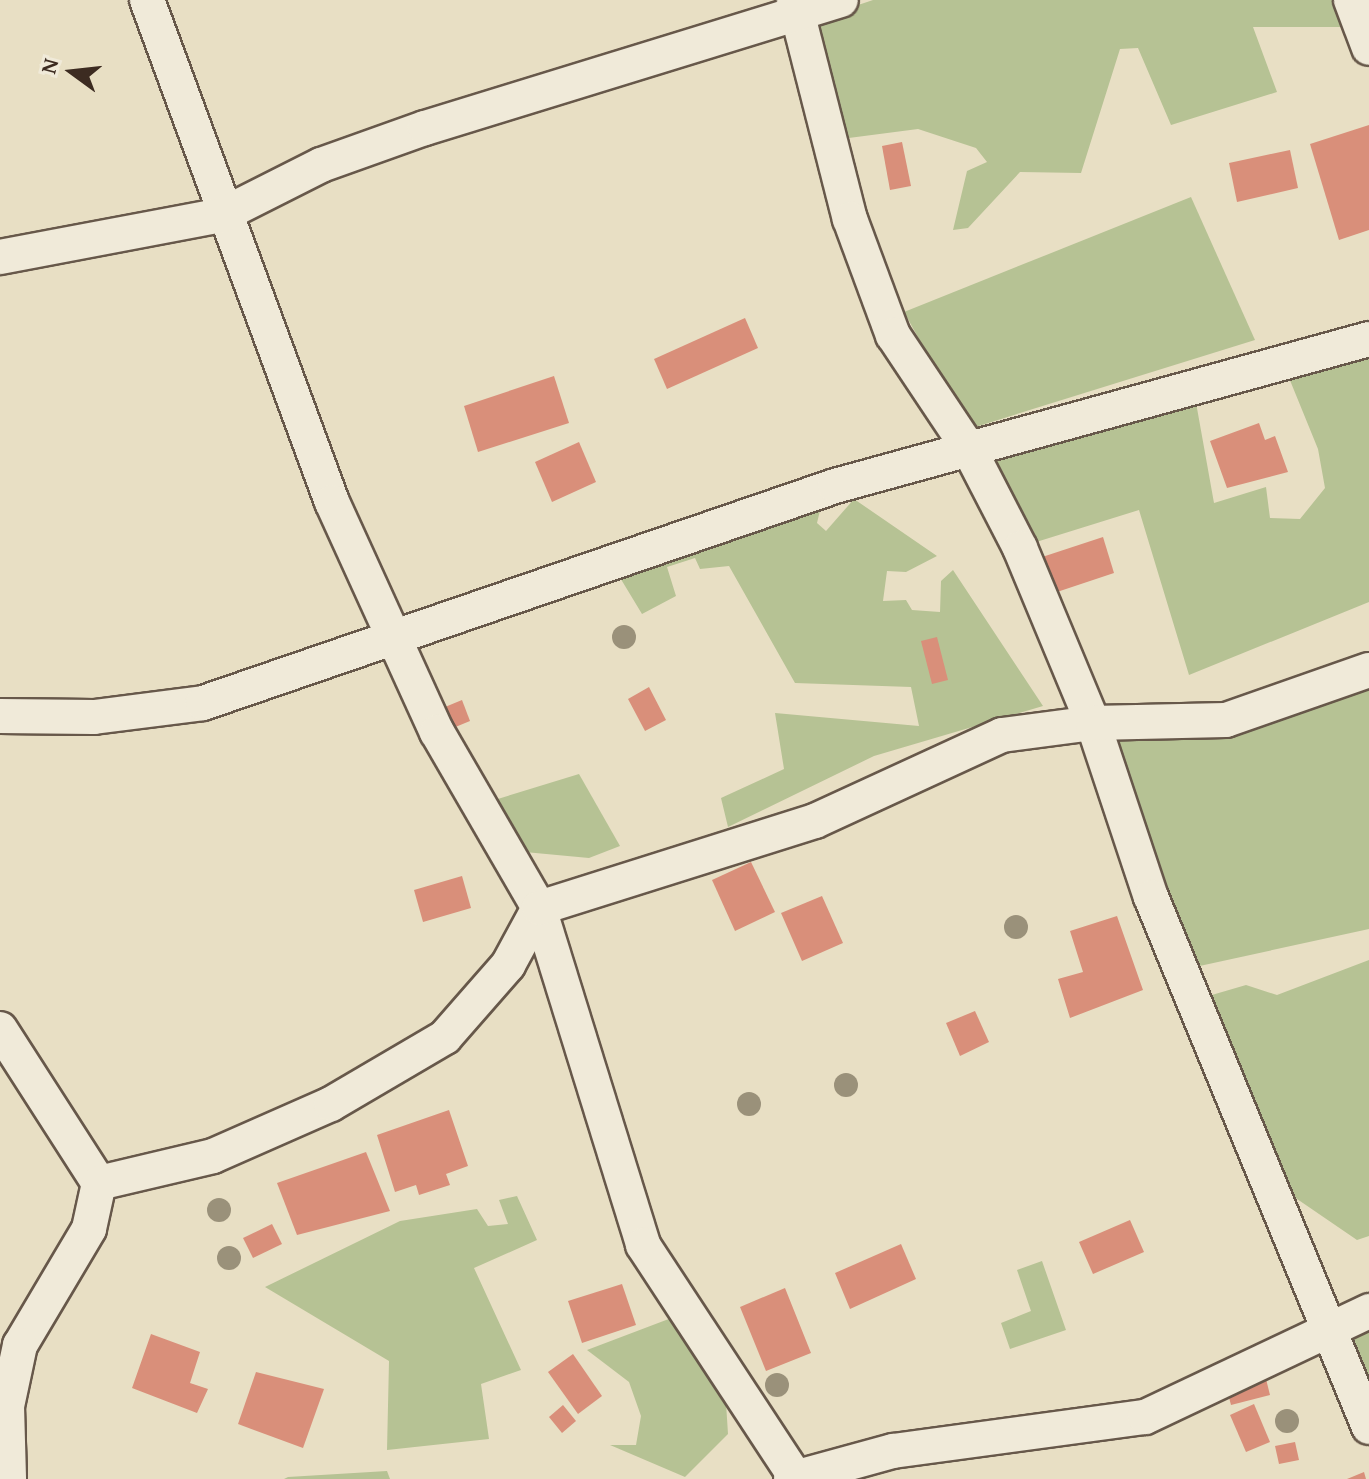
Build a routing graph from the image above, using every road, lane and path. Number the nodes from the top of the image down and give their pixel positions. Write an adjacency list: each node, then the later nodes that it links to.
1 (147, 0): 6 (street)
2 (841, 0): 4 (street)
3 (1351, 0): 5 (street)
4 (796, 7): 6 (street); 9 (street)
5 (1369, 48)
6 (222, 215): 7 (street); 10 (street)
7 (0, 257)
8 (1369, 339): 9 (street)
9 (969, 449): 10 (street); 13 (street)
10 (398, 638): 12 (street); 14 (street)
11 (1369, 670): 13 (street)
12 (0, 716)
13 (1093, 723): 14 (street); 18 (street)
14 (539, 908): 16 (street); 20 (street)
15 (0, 1029): 16 (street)
16 (99, 1183): 21 (street)
17 (1369, 1311): 18 (street)
18 (1325, 1327): 19 (street); 20 (street)
19 (1369, 1427)
20 (794, 1478)
21 (9, 1479)

